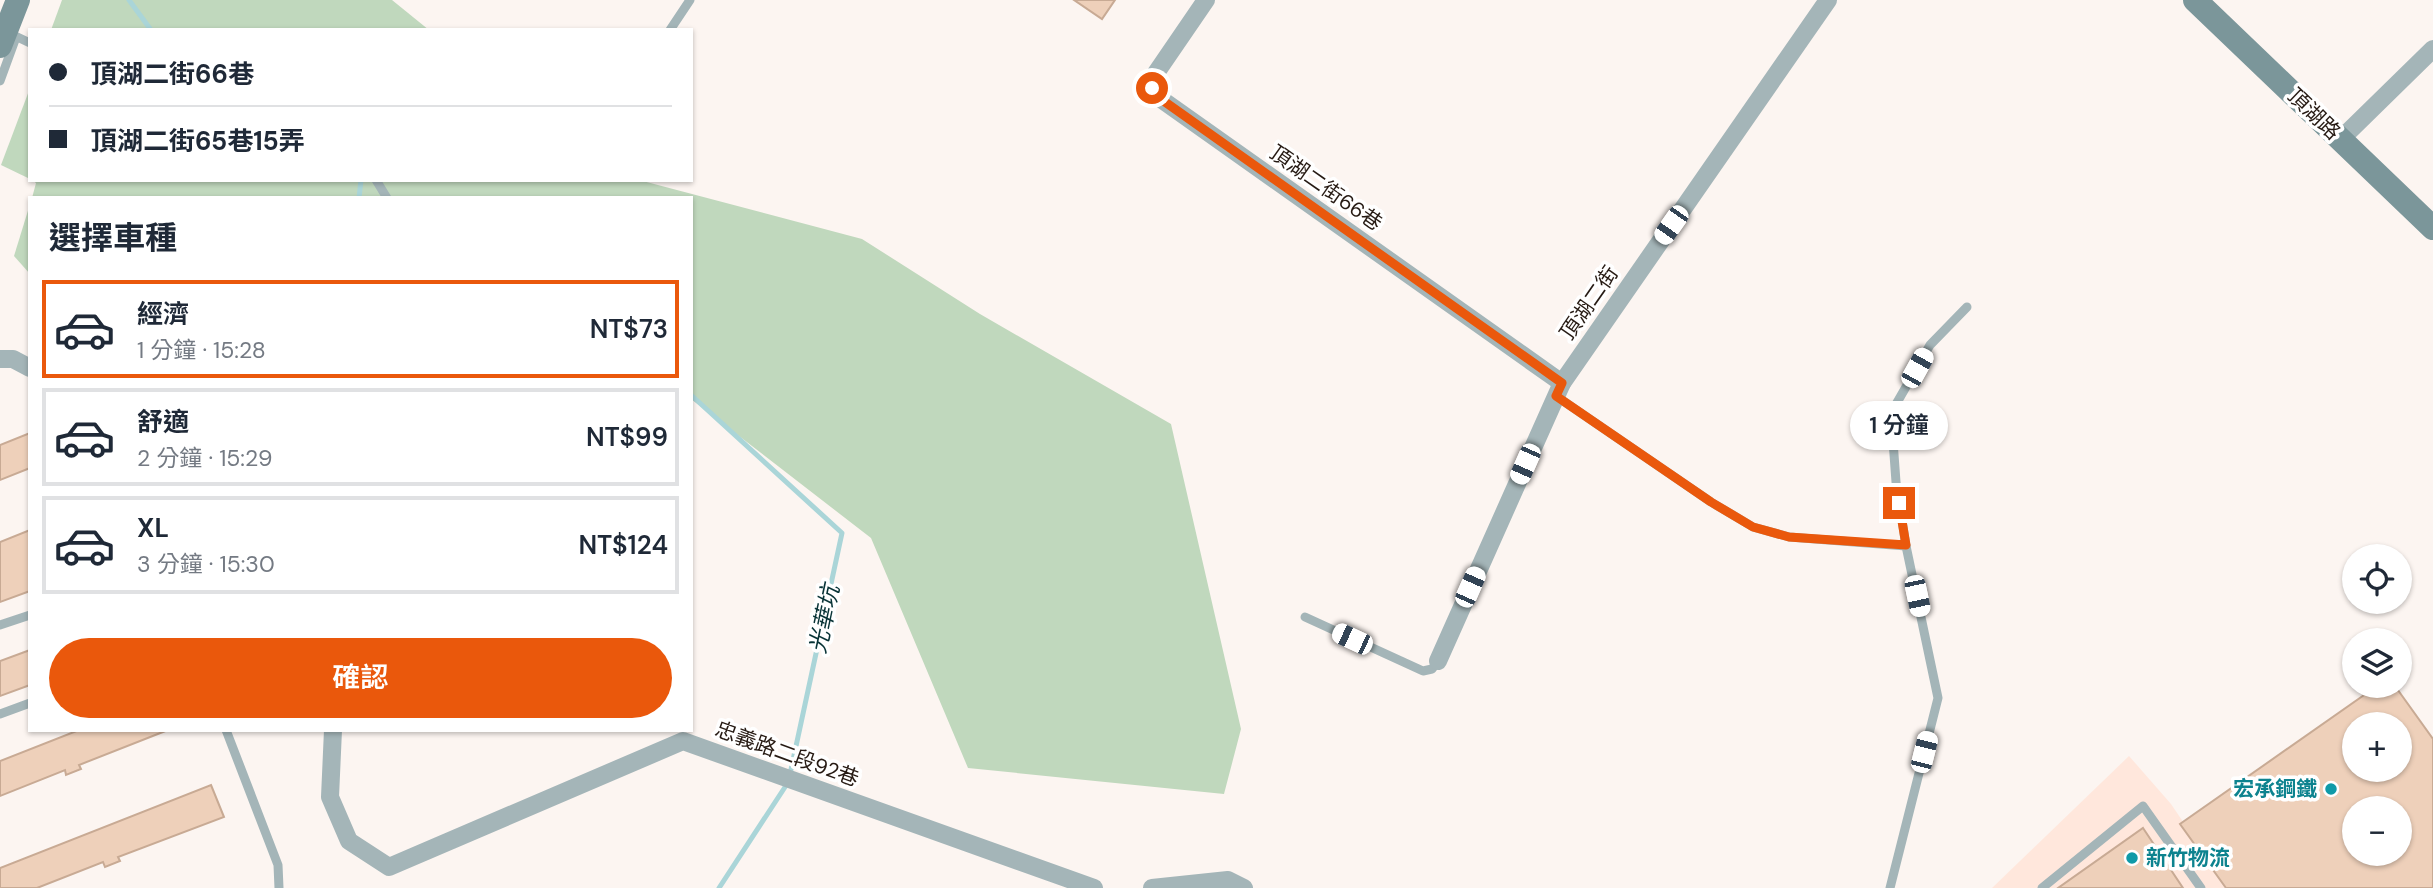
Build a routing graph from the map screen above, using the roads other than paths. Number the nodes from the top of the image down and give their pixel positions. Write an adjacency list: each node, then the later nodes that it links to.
1 (18, 0): 7 (street)
2 (690, 0): 6 (lane)
3 (1206, 0): 16 (street, 頂湖二街66巷)
4 (1828, 0): 16 (street, 頂湖二街)
5 (2195, 0): 11 (street, 頂湖路)
6 (671, 28)
7 (9, 33): 8 (lane); 10 (lane)
8 (28, 42)
9 (2433, 49): 11 (street)
10 (0, 81)
11 (2341, 139): 12 (street, 頂湖路)
12 (2433, 228)
13 (1967, 307): 17 (lane)
14 (0, 359): 15 (street)
15 (28, 367)
16 (1559, 390): 17 (lane); 21 (street, 頂湖二街)
17 (1906, 545): 30 (lane)
18 (28, 616): 20 (lane)
19 (1305, 617): 21 (lane)
20 (0, 625)
21 (1438, 661)
22 (28, 704): 23 (lane)
23 (0, 714)
24 (227, 732): 26 (lane)
25 (333, 732): 27 (street, 忠義路二段92巷)
26 (279, 888)
27 (1094, 888)
28 (1153, 888): 29 (street)
29 (1244, 888)
30 (1890, 888)
31 (2042, 888): 32 (lane)
32 (2201, 888)

